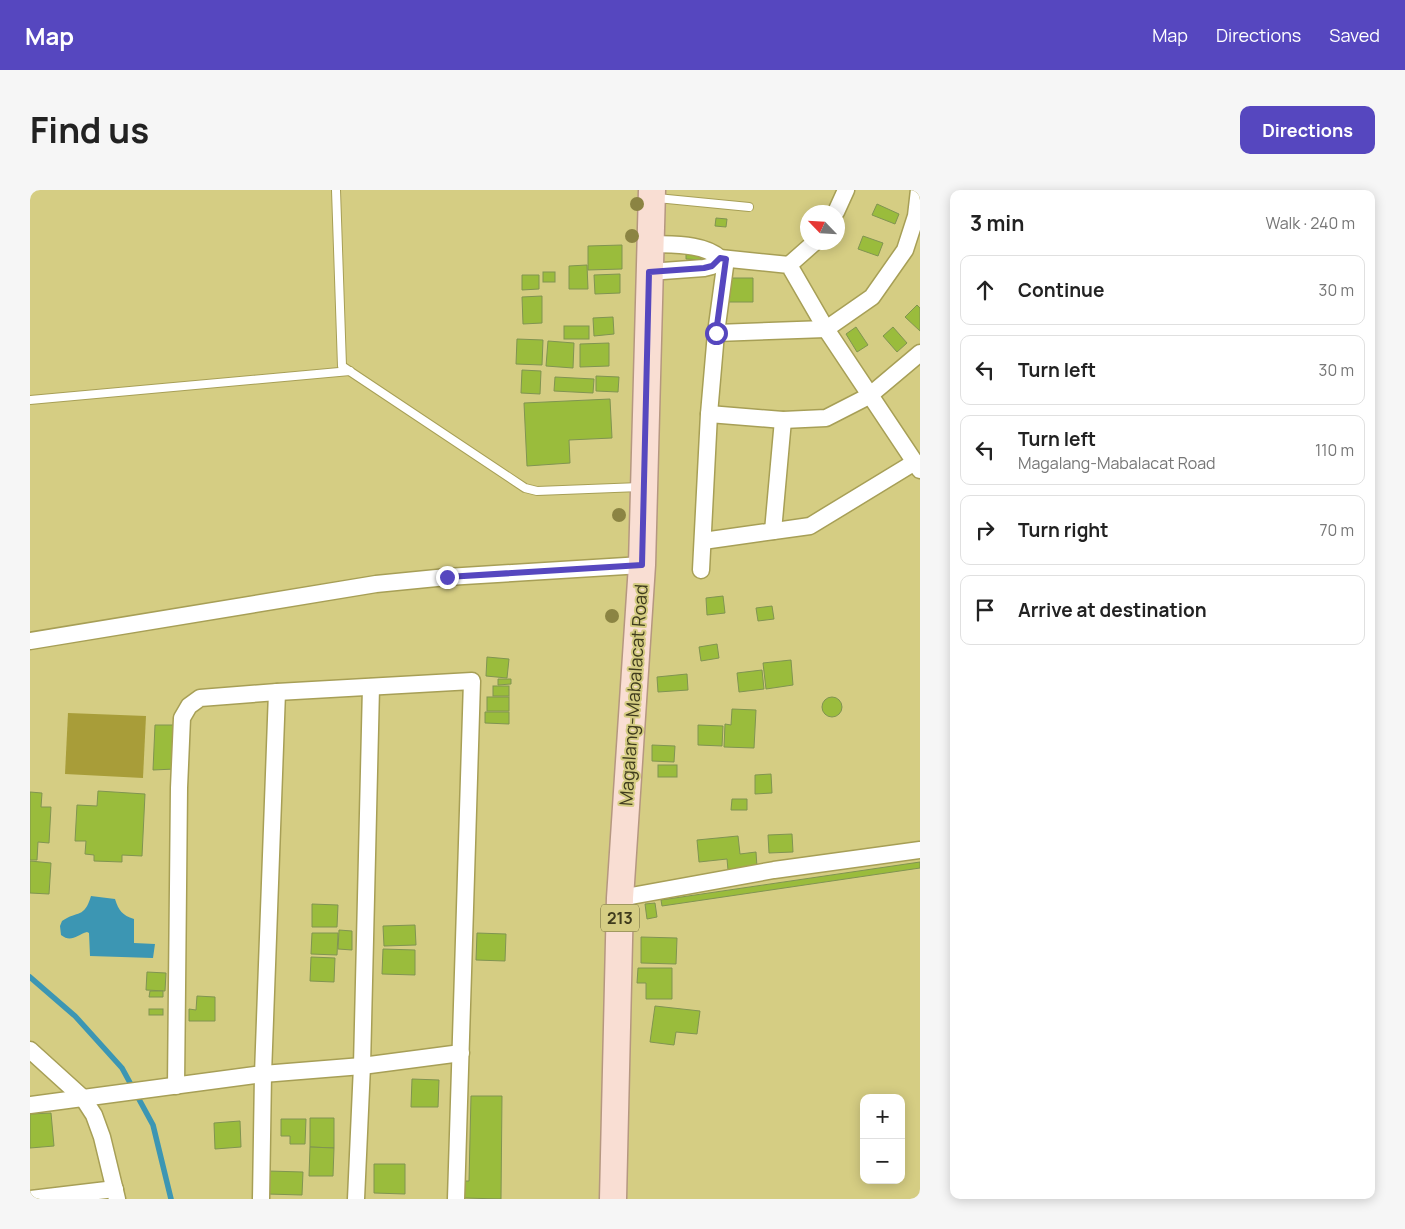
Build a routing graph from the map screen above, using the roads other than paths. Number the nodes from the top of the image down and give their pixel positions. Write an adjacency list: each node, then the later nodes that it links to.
1 (336, 190): 18 (lane)
2 (846, 190): 5 (street)
3 (918, 190): 7 (street)
4 (652, 194): 6 (lane); 8 (main road, Magalang-Mabalacat Road / 213)
5 (839, 205)
6 (749, 207)
7 (918, 217): 15 (street)
8 (651, 244): 9 (street); 14 (main road, Magalang-Mabalacat Road / 213)
9 (679, 246): 11 (street); 13 (street)
10 (806, 250): 12 (street)
11 (723, 258): 12 (street); 13 (street); 16 (street)
12 (789, 265): 15 (street)
13 (678, 270): 14 (street)
14 (649, 272): 24 (main road, Magalang-Mabalacat Road / 213)
15 (826, 329): 16 (street); 19 (street)
16 (716, 333): 21 (street)
17 (920, 353): 19 (street)
18 (350, 371): 20 (lane); 24 (lane)
19 (869, 396): 22 (street); 23 (street)
20 (30, 400)
21 (708, 414): 22 (street); 26 (street)
22 (783, 420): 25 (street)
23 (917, 466): 25 (street)
24 (644, 487): 27 (main road, Magalang-Mabalacat Road / 213)
25 (773, 531): 26 (street)
26 (703, 541): 28 (street)
27 (642, 565): 29 (street); 33 (main road, Magalang-Mabalacat Road / 213)
28 (701, 570)
29 (30, 641)
30 (371, 687): 31 (street); 35 (street); 36 (street)
31 (277, 692): 37 (street); 38 (street)
32 (920, 850): 33 (street)
33 (620, 898): 46 (main road, Magalang-Mabalacat Road / 213)
34 (30, 1050): 39 (street)
35 (461, 1053): 36 (street); 45 (street)
36 (362, 1066): 37 (street); 44 (street)
37 (263, 1074): 38 (street); 43 (street)
38 (176, 1086): 39 (street)
39 (83, 1098): 40 (street); 41 (street)
40 (30, 1105)
41 (116, 1194): 42 (street)
42 (30, 1198)
43 (261, 1199)
44 (356, 1199)
45 (456, 1199)
46 (613, 1199)

